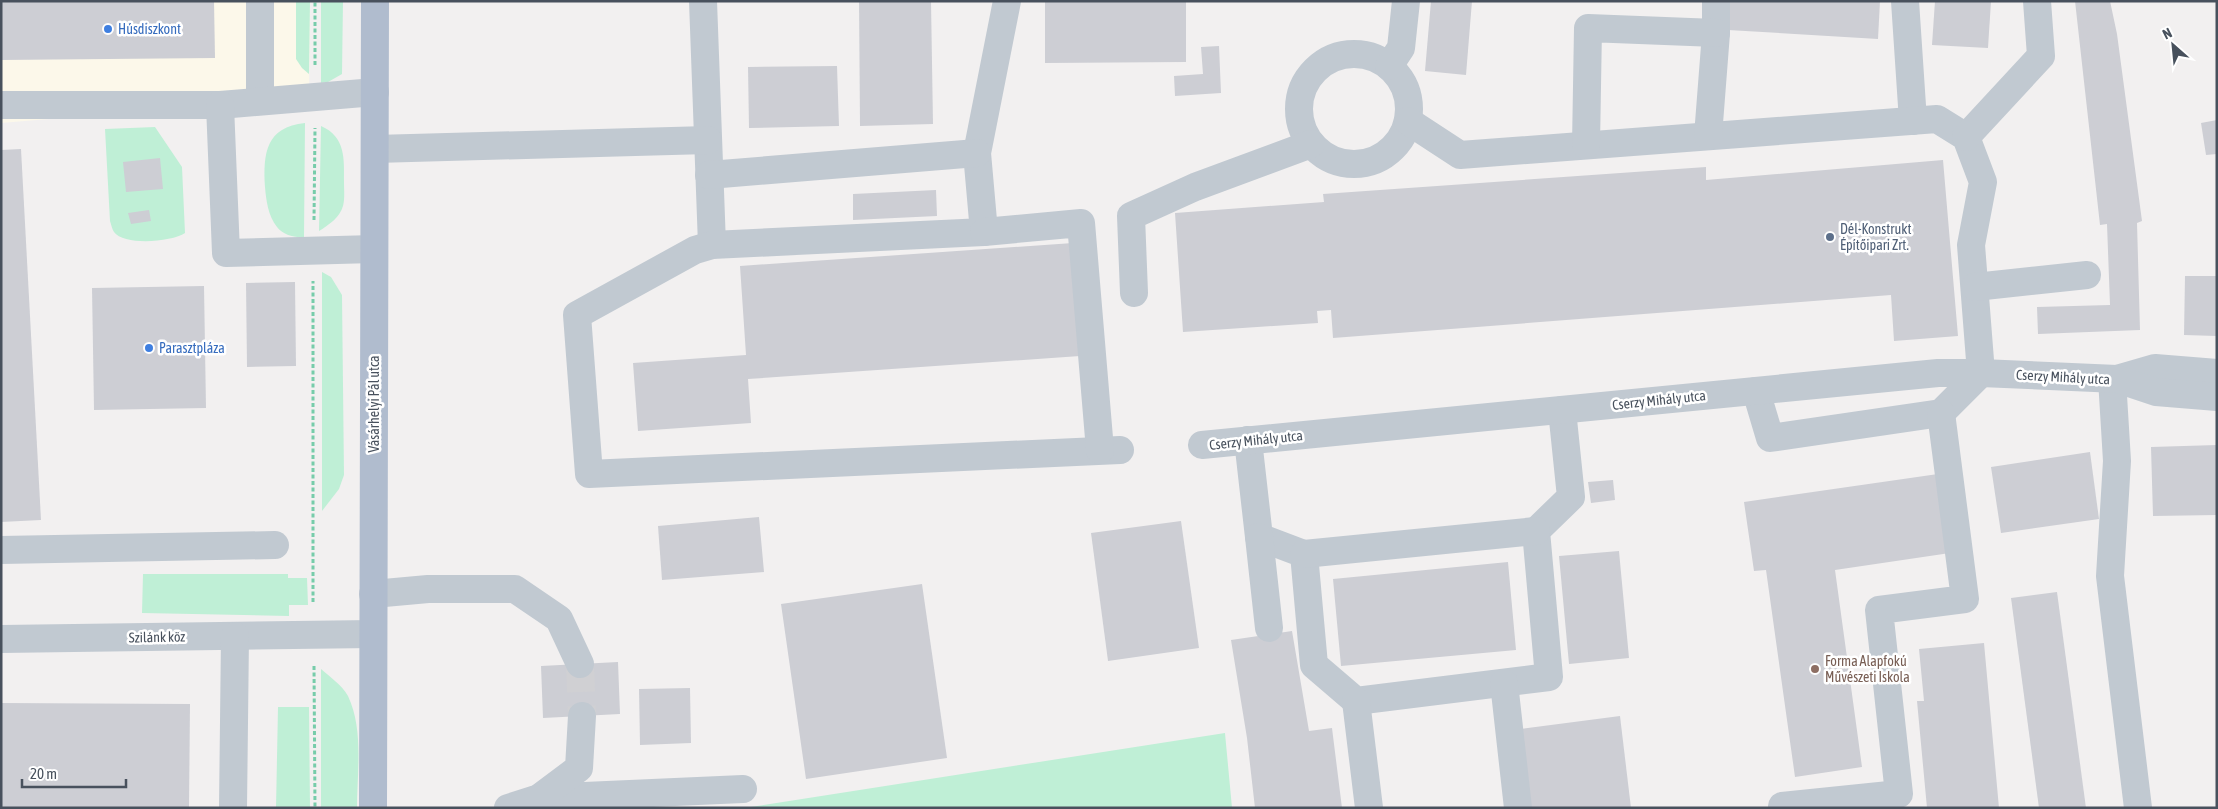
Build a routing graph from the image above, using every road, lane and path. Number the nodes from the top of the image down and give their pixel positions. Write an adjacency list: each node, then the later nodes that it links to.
1 (260, 1): 14 (street)
2 (315, 1): 13 (path)
3 (376, 1): 12 (main road, Vásárhelyi Pál utca)
4 (703, 1): 21 (street)
5 (1007, 1): 25 (street)
6 (1406, 1): 11 (street)
7 (1716, 1): 10 (street)
8 (1905, 1): 18 (street)
9 (2038, 1): 20 (street)
10 (1716, 33): 19 (street); 23 (street)
11 (1389, 66): 17 (street); 22 (street)
12 (375, 92): 13 (street); 24 (main road, Vásárhelyi Pál utca)
13 (315, 96): 14 (street); 30 (path)
14 (260, 101): 15 (street)
15 (220, 104): 16 (street); 30 (street)
16 (1, 105)
17 (1408, 121): 22 (street); 23 (street)
18 (1913, 121): 19 (street); 20 (street)
19 (1708, 136): 23 (street)
20 (1966, 137): 32 (street)
21 (708, 140): 24 (street); 26 (street)
22 (1311, 144): 33 (street)
23 (1586, 146)
24 (375, 149): 29 (main road, Vásárhelyi Pál utca)
25 (977, 153): 26 (street); 27 (street)
26 (709, 175): 28 (street)
27 (984, 232): 28 (street); 28 (street)
28 (712, 245)
29 (374, 248): 30 (street); 48 (main road, Vásárhelyi Pál utca)
30 (314, 250): 50 (path)
31 (2087, 275): 32 (street)
32 (1974, 287): 34 (street)
33 (1134, 293)
34 (1981, 372): 36 (street, Cserzy Mihály utca); 37 (street, Cserzy Mihály utca); 40 (street)
35 (2217, 373): 36 (street, Cserzy Mihály utca)
36 (2115, 379): 38 (street, Cserzy Mihály utca); 67 (street)
37 (1756, 391): 39 (street, Cserzy Mihály utca); 40 (street)
38 (2217, 397)
39 (1562, 410): 41 (street, Cserzy Mihály utca); 43 (street)
40 (1941, 413): 60 (street)
41 (1248, 440): 42 (street, Cserzy Mihály utca); 44 (street)
42 (1202, 445)
43 (1536, 531): 47 (street); 55 (street)
44 (1259, 537): 47 (street); 49 (street)
45 (275, 545): 46 (street)
46 (1, 550)
47 (1304, 554): 56 (street)
48 (374, 594): 51 (main road, Vásárhelyi Pál utca); 54 (street)
49 (1269, 628)
50 (313, 634): 51 (street, Szilánk köz); 52 (street, Szilánk köz); 62 (path)
51 (373, 634): 63 (main road, Vásárhelyi Pál utca)
52 (235, 636): 53 (street, Szilánk köz); 61 (street)
53 (1, 639)
54 (580, 664)
55 (1504, 683): 56 (street); 66 (street)
56 (1356, 701): 65 (street)
57 (582, 716): 59 (street)
58 (743, 789): 59 (street)
59 (539, 798): 64 (street)
60 (1782, 806)
61 (234, 808)
62 (315, 808)
63 (373, 808)
64 (508, 808)
65 (1369, 808)
66 (1518, 808)
67 (2138, 808)

